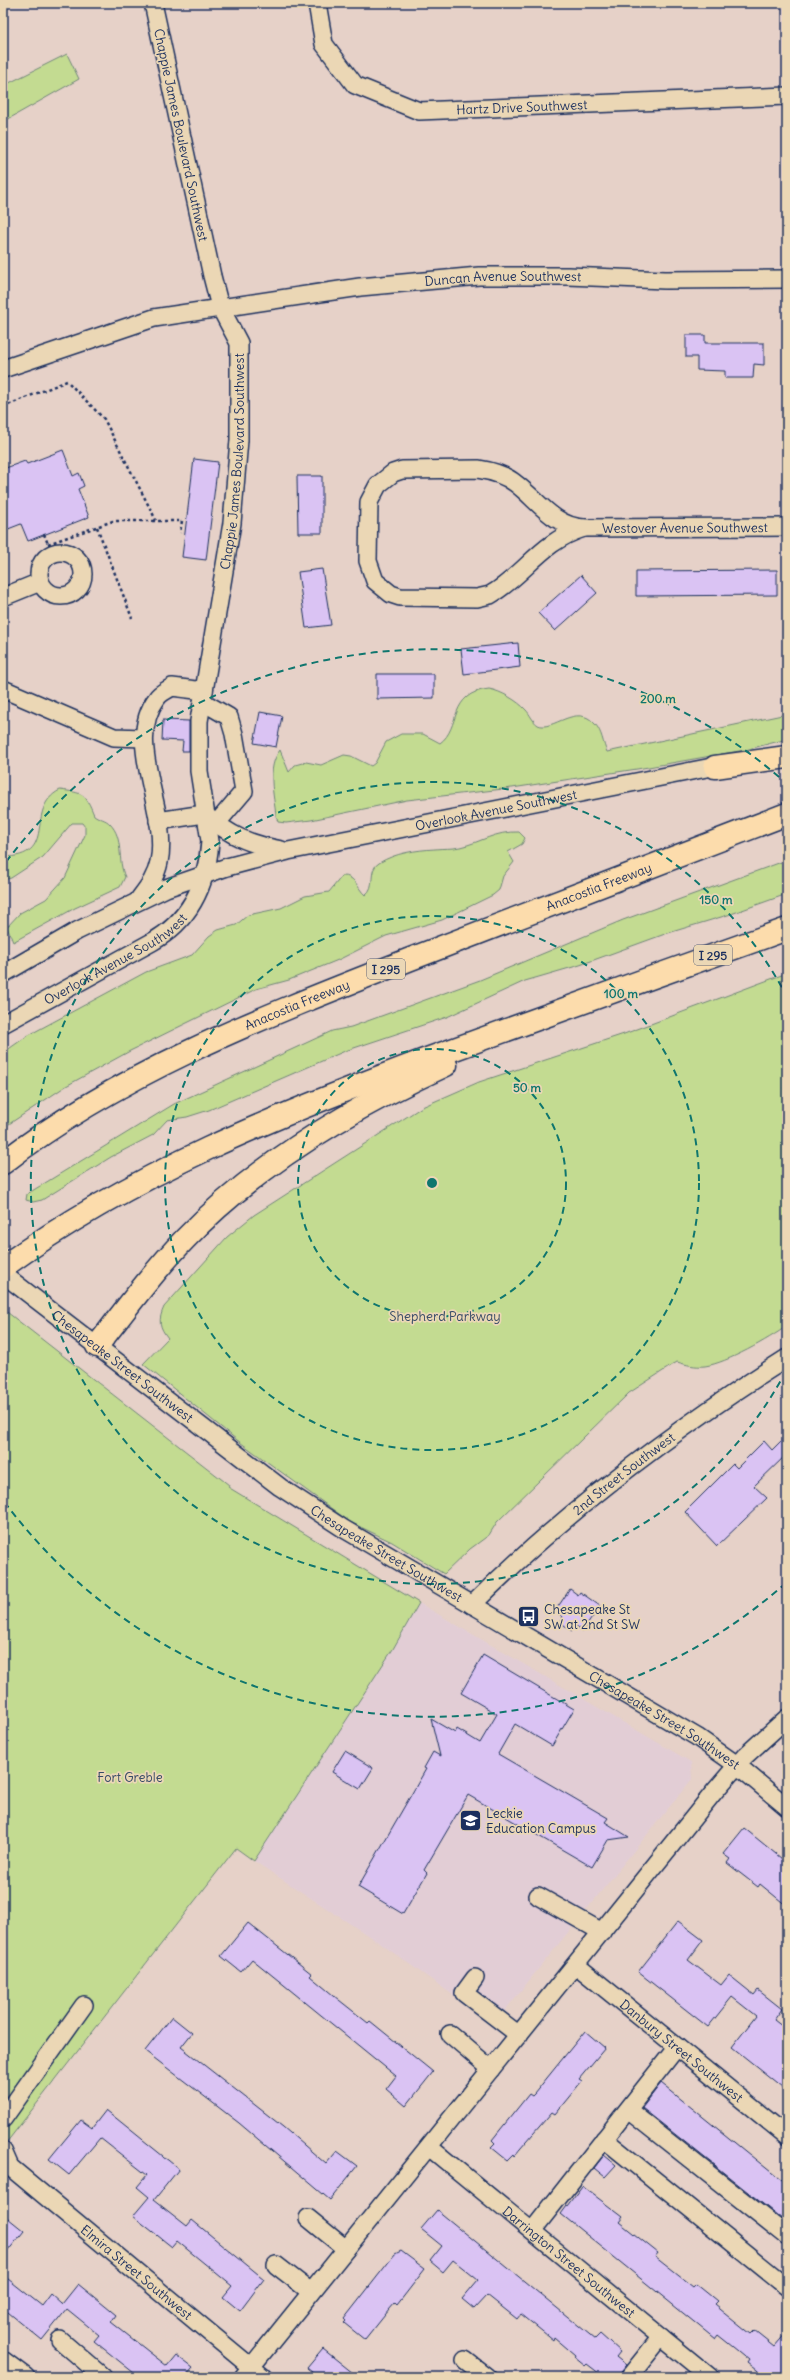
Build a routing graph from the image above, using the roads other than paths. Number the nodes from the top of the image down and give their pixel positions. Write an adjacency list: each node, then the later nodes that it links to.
1 (153, 3): 5 (street, Chappie James Boulevard Southwest)
2 (317, 3): 3 (street, Hartz Drive Southwest)
3 (787, 96)
4 (787, 279): 5 (street, Duncan Avenue Southwest)
5 (220, 307): 6 (street, Duncan Avenue Southwest); 12 (street, Chappie James Boulevard Southwest)
6 (3, 369)
7 (787, 527): 8 (street, Westover Avenue Southwest)
8 (584, 528): 8 (street, Westover Avenue Southwest)
9 (40, 582): 9 (street); 10 (street)
10 (3, 597)
11 (3, 689): 13 (street)
12 (204, 696): 13 (street); 18 (street, Chappie James Boulevard Southwest); 18 (street)
13 (144, 738): 19 (street)
14 (787, 749): 16 (street, Overlook Avenue Southwest)
15 (787, 756): 16 (highway)
16 (715, 767): 20 (street, Overlook Avenue Southwest)
17 (787, 814): 27 (highway, Anacostia Freeway / I 295)
18 (210, 819): 19 (street); 20 (street); 21 (street, Chappie James Boulevard Southwest)
19 (158, 821): 22 (street)
20 (288, 851): 21 (street, Overlook Avenue Southwest)
21 (205, 874): 22 (street, Overlook Avenue Southwest); 26 (street, Overlook Avenue Southwest)
22 (136, 902): 24 (street, Overlook Avenue Southwest)
23 (787, 929): 25 (highway, I 295)
24 (3, 974)
25 (638, 982): 28 (highway, I 295); 30 (highway)
26 (3, 1024)
27 (3, 1163)
28 (3, 1267)
29 (3, 1274): 30 (street, Chesapeake Street Southwest)
30 (97, 1346): 32 (street, Chesapeake Street Southwest)
31 (787, 1358): 32 (street, 2nd Street Southwest)
32 (472, 1605): 34 (street, Chesapeake Street Southwest)
33 (787, 1718): 34 (street)
34 (737, 1765): 35 (street, Chesapeake Street Southwest); 37 (street)
35 (787, 1807)
36 (538, 1896): 37 (street)
37 (602, 1932): 38 (street)
38 (576, 1965): 42 (street); 43 (street, Danbury Street Southwest)
39 (475, 1978): 42 (street)
40 (84, 2005): 46 (street)
41 (450, 2034): 44 (street)
42 (519, 2034): 44 (street)
43 (678, 2047): 45 (street); 47 (street, Danbury Street Southwest)
44 (491, 2069): 49 (street)
45 (628, 2110): 48 (street); 53 (street)
46 (3, 2119)
47 (787, 2136)
48 (604, 2139): 52 (street); 56 (street)
49 (429, 2147): 52 (street, Darrington Street Southwest); 54 (street)
50 (3, 2152): 62 (street, Elmira Street Southwest)
51 (308, 2218): 54 (street)
52 (532, 2231): 58 (street, Darrington Street Southwest)
53 (787, 2236)
54 (346, 2249): 57 (street)
55 (276, 2265): 57 (street)
56 (787, 2287)
57 (311, 2292): 62 (street)
58 (661, 2337): 66 (street); 67 (street, Darrington Street Southwest)
59 (60, 2340): 64 (street)
60 (3, 2360): 63 (street)
61 (465, 2360): 65 (street)
62 (252, 2374)
63 (26, 2377)
64 (103, 2377)
65 (487, 2377)
66 (629, 2377)
67 (710, 2377)

